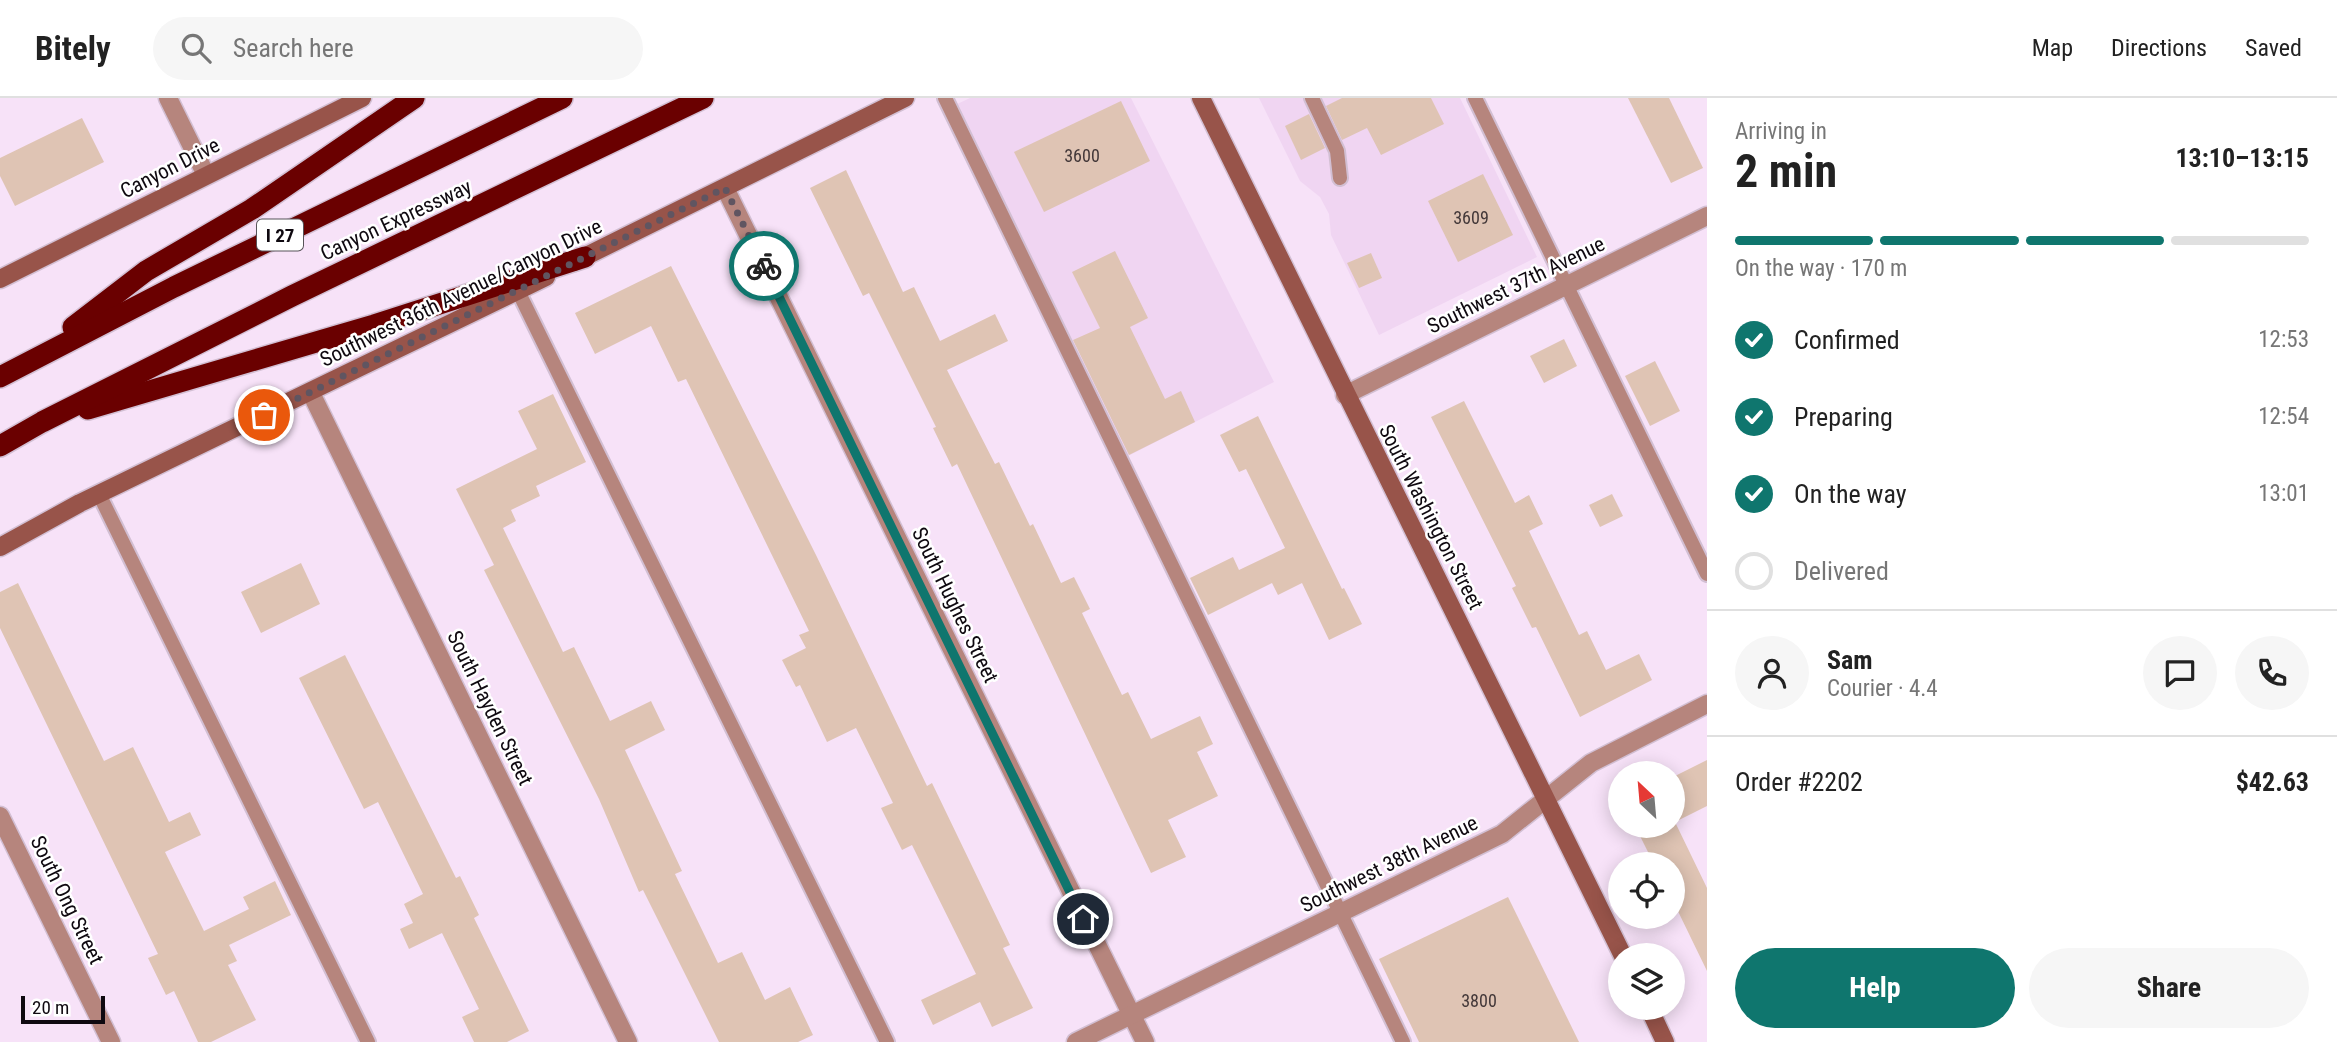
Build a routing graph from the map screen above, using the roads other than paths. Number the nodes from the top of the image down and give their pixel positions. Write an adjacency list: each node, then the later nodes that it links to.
1 (168, 98): 11 (street)
2 (362, 98): 11 (main road, Canyon Drive)
3 (414, 98): 19 (highway)
4 (562, 98): 19 (highway, Canyon Expressway / I 27)
5 (703, 98): 23 (highway, Canyon Expressway)
6 (905, 98): 13 (main road, Southwest 36th Avenue/Canyon Drive)
7 (945, 98): 31 (lane)
8 (1201, 98): 22 (main road, South Washington Street)
9 (1312, 98): 12 (lane)
10 (1475, 98): 17 (lane)
11 (206, 175): 16 (main road, Canyon Drive)
12 (1340, 178)
13 (725, 188): 15 (main road, Southwest 36th Avenue/Canyon Drive); 33 (street, South Hughes Street)
14 (1707, 216): 17 (street, Southwest 37th Avenue)
15 (585, 257): 18 (main road, Southwest 36th Avenue/Canyon Drive); 23 (highway)
16 (0, 279)
17 (1566, 286): 22 (street, Southwest 37th Avenue); 27 (lane)
18 (518, 291): 21 (main road, Southwest 36th Avenue/Canyon Drive); 38 (lane)
19 (33, 358): 20 (highway, Canyon Expressway / I 27)
20 (0, 377)
21 (311, 393): 25 (main road, Southwest 36th Avenue/Canyon Drive); 37 (street, South Hayden Street)
22 (1345, 395): 29 (main road, South Washington Street)
23 (42, 422): 24 (highway, Canyon Expressway)
24 (0, 446)
25 (99, 494): 26 (main road, Southwest 36th Avenue/Canyon Drive); 36 (lane)
26 (0, 547)
27 (1707, 574)
28 (1707, 704): 29 (street, Southwest 38th Avenue)
29 (1547, 799): 31 (street, Southwest 38th Avenue); 32 (main road, South Washington Street)
30 (0, 816): 35 (street, South Ong Street)
31 (1341, 914): 33 (street, Southwest 38th Avenue); 41 (lane)
32 (1617, 943)
33 (1131, 1014): 39 (street, Southwest 38th Avenue); 40 (street, South Hughes Street)
34 (1655, 1020): 42 (main road)
35 (111, 1042)
36 (368, 1042)
37 (628, 1042)
38 (887, 1042)
39 (1076, 1042)
40 (1144, 1042)
41 (1403, 1042)
42 (1665, 1042)

